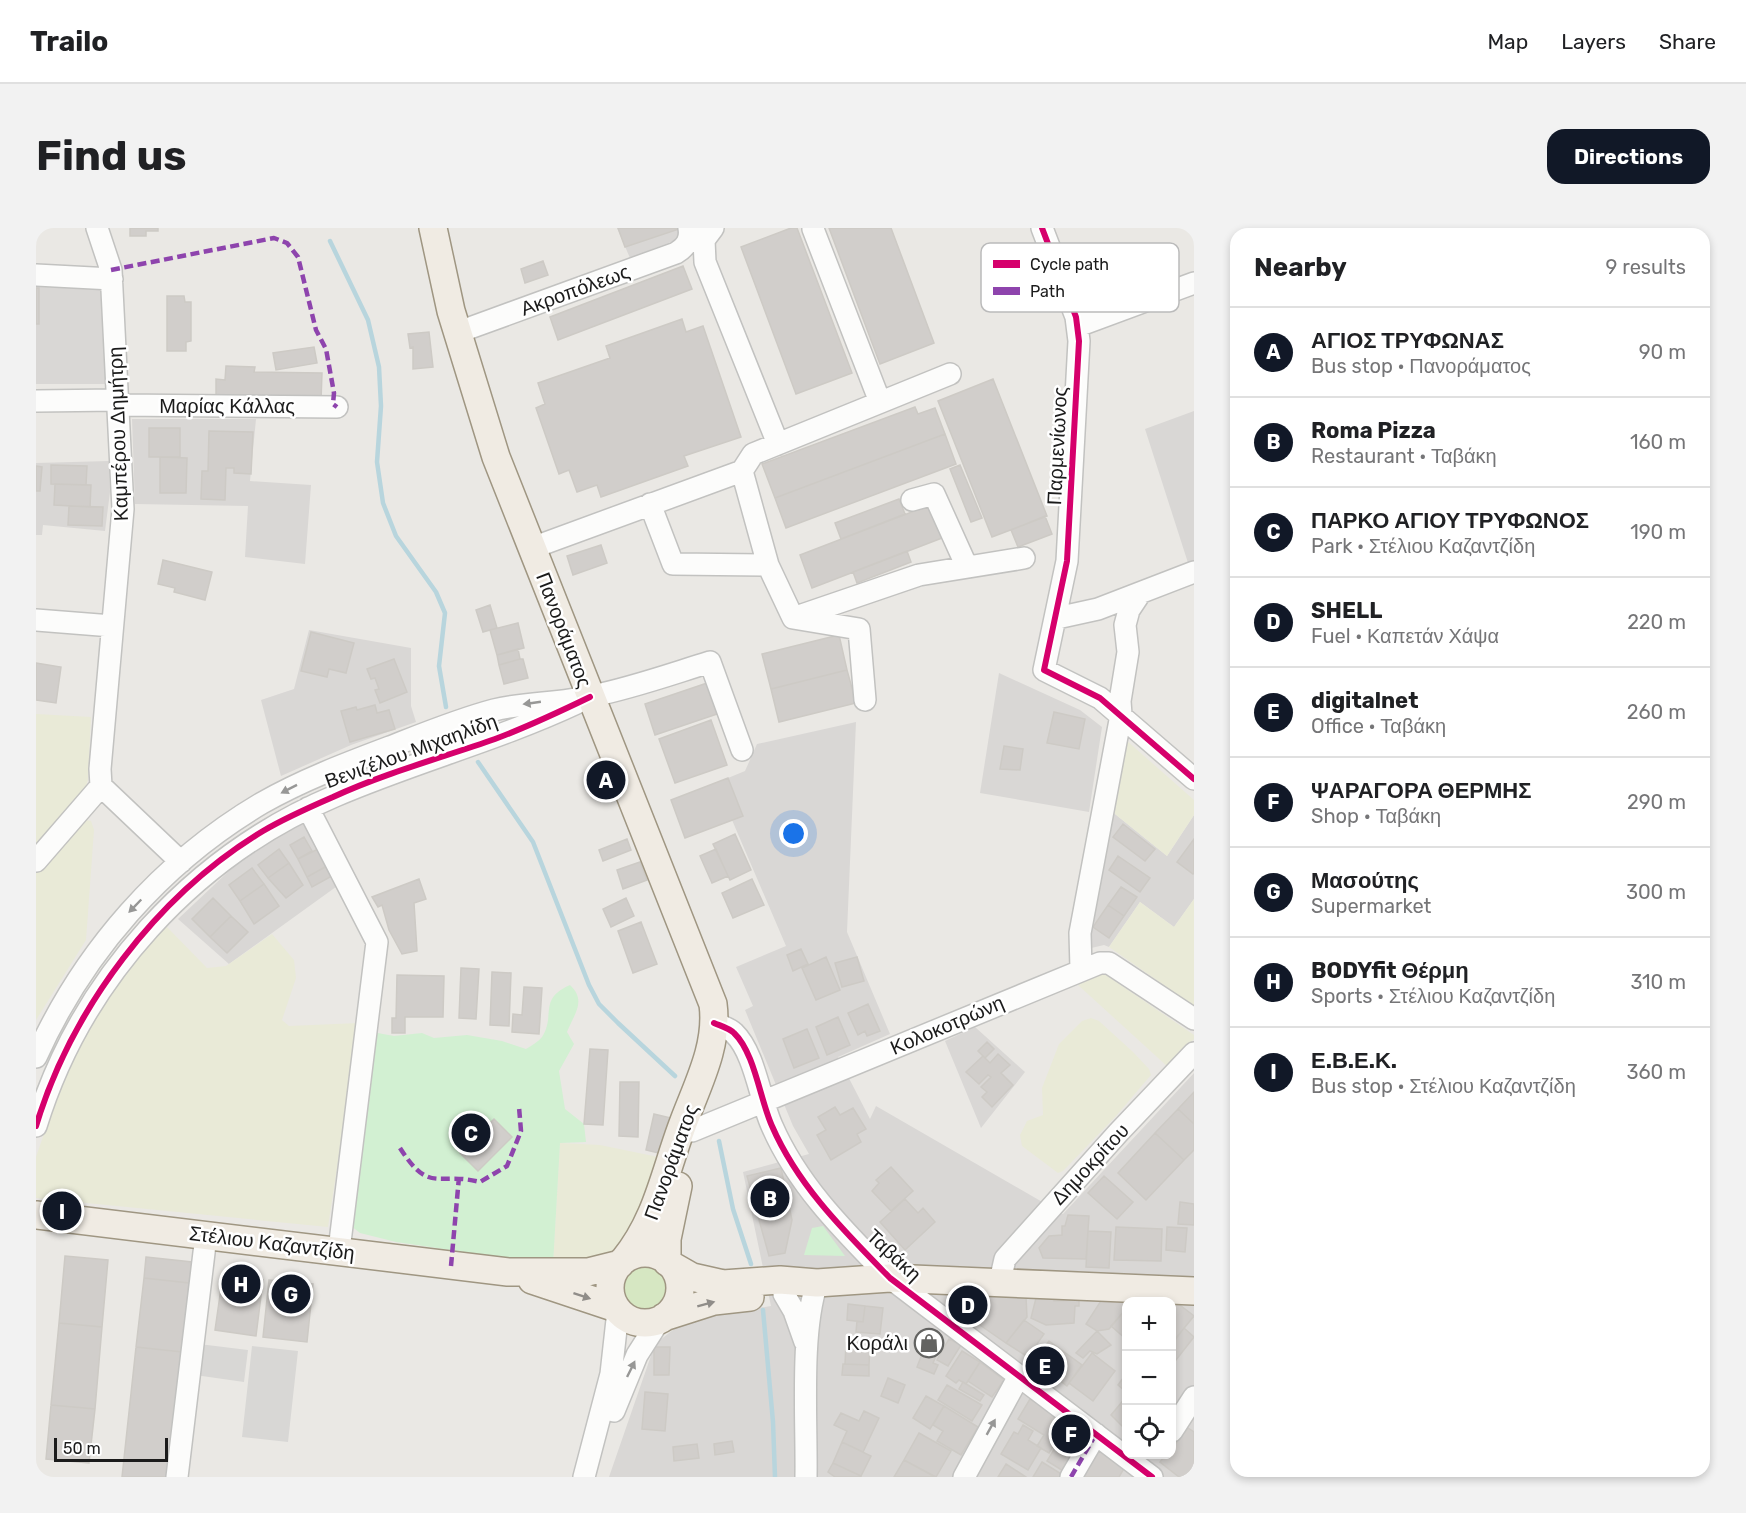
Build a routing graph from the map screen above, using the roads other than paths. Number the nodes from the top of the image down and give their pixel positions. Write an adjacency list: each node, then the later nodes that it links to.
1 (97, 228): 9 (street, Καμπέρου Δημήτρη)
2 (433, 228): 15 (main road, Πανοράματος)
3 (713, 228): 21 (street)
4 (1042, 228): 7 (street, Παρμενίωνος)
5 (813, 229): 19 (street)
6 (689, 234): 15 (street, Ακροπόλεως)
7 (1048, 243)
8 (36, 275): 9 (street)
9 (112, 279): 18 (street, Καμπέρου Δημήτρη)
10 (1194, 283): 11 (street)
11 (1179, 289)
12 (1073, 312): 14 (street, Παρμενίωνος)
13 (1116, 312): 14 (street)
14 (1078, 326): 32 (street, Παρμενίωνος)
15 (456, 333): 25 (main road, Πανοράματος)
16 (950, 374): 19 (street)
17 (36, 401): 18 (street, Μαρίας Κάλλας)
18 (117, 402): 20 (street, Μαρίας Κάλλας); 34 (street, Καμπέρου Δημήτρη)
19 (880, 402): 21 (street)
20 (337, 407)
21 (778, 444): 22 (street)
22 (742, 471): 24 (street); 27 (street)
23 (912, 500): 28 (street)
24 (650, 504): 25 (street); 27 (street)
25 (532, 548): 35 (main road, Πανοράματος)
26 (1024, 558): 28 (street)
27 (768, 565): 31 (street)
28 (967, 567): 31 (street)
29 (1194, 572): 30 (street)
30 (1138, 595): 32 (street); 37 (street)
31 (793, 618): 36 (street)
32 (1057, 618): 37 (street, Παρμενίωνος)
33 (36, 620): 34 (street)
34 (112, 626): 40 (street, Καμπέρου Δημήτρη)
35 (590, 697): 38 (street); 41 (street, Βενιζέλου Μιχαηλίδη); 43 (street, Βενιζέλου Μιχαηλίδη, one-way to 43); 46 (main road, Πανοράματος)
36 (865, 700)
37 (1121, 715): 39 (street); 44 (street)
38 (742, 750)
39 (1194, 778)
40 (101, 786): 42 (street); 43 (street)
41 (308, 808): 51 (street, Βενιζέλου Μιχαηλίδη); 55 (street)
42 (36, 861)
43 (181, 862): 48 (street, Βενιζέλου Μιχαηλίδη, one-way to 48)
44 (1081, 969): 45 (street, Κολοκοτρώνη); 50 (street, Κολοκοτρώνη)
45 (1194, 1019)
46 (714, 1023): 49 (main road, Πανοράματος); 50 (street, Ταβάκη)
47 (1194, 1053): 60 (street, Δημοκρίτου)
48 (36, 1057)
49 (697, 1094): 52 (main road, Πανοράματος); 56 (main road, Πανοράματος)
50 (762, 1102): 52 (street, Κολοκοτρώνη); 59 (street, Ταβάκη)
51 (36, 1126)
52 (692, 1131): 57 (main road, Πανοράματος)
53 (36, 1215): 54 (main road, Στέλιου Καζαντζίδη)
54 (206, 1236): 55 (main road, Στέλιου Καζαντζίδη); 73 (street)
55 (339, 1250): 58 (main road, Στέλιου Καζαντζίδη)
56 (622, 1262): 57 (main road); 58 (main road, Στέλιου Καζαντζίδη); 64 (main road)
57 (669, 1263): 62 (main road); 65 (main road)
58 (508, 1272): 64 (main road, Στέλιου Καζαντζίδη, one-way to 64)
59 (890, 1278): 60 (main road); 61 (main road); 67 (street, Ταβάκη)
60 (1000, 1281): 63 (main road)
61 (817, 1283): 62 (main road); 66 (street)
62 (761, 1290): 65 (main road, one-way to 62); 66 (street)
63 (1194, 1291)
64 (617, 1309): 65 (main road); 71 (street)
65 (662, 1318): 71 (street, one-way to 65)
66 (808, 1351): 74 (street)
67 (1019, 1376): 70 (street, Ταβάκη); 75 (street, one-way to 67)
68 (1194, 1397): 69 (street)
69 (1176, 1425)
70 (1096, 1434): 72 (street, Ταβάκη); 76 (street)
71 (586, 1469)
72 (1148, 1470)
73 (177, 1477)
74 (806, 1477)
75 (964, 1477)
76 (1071, 1477)

